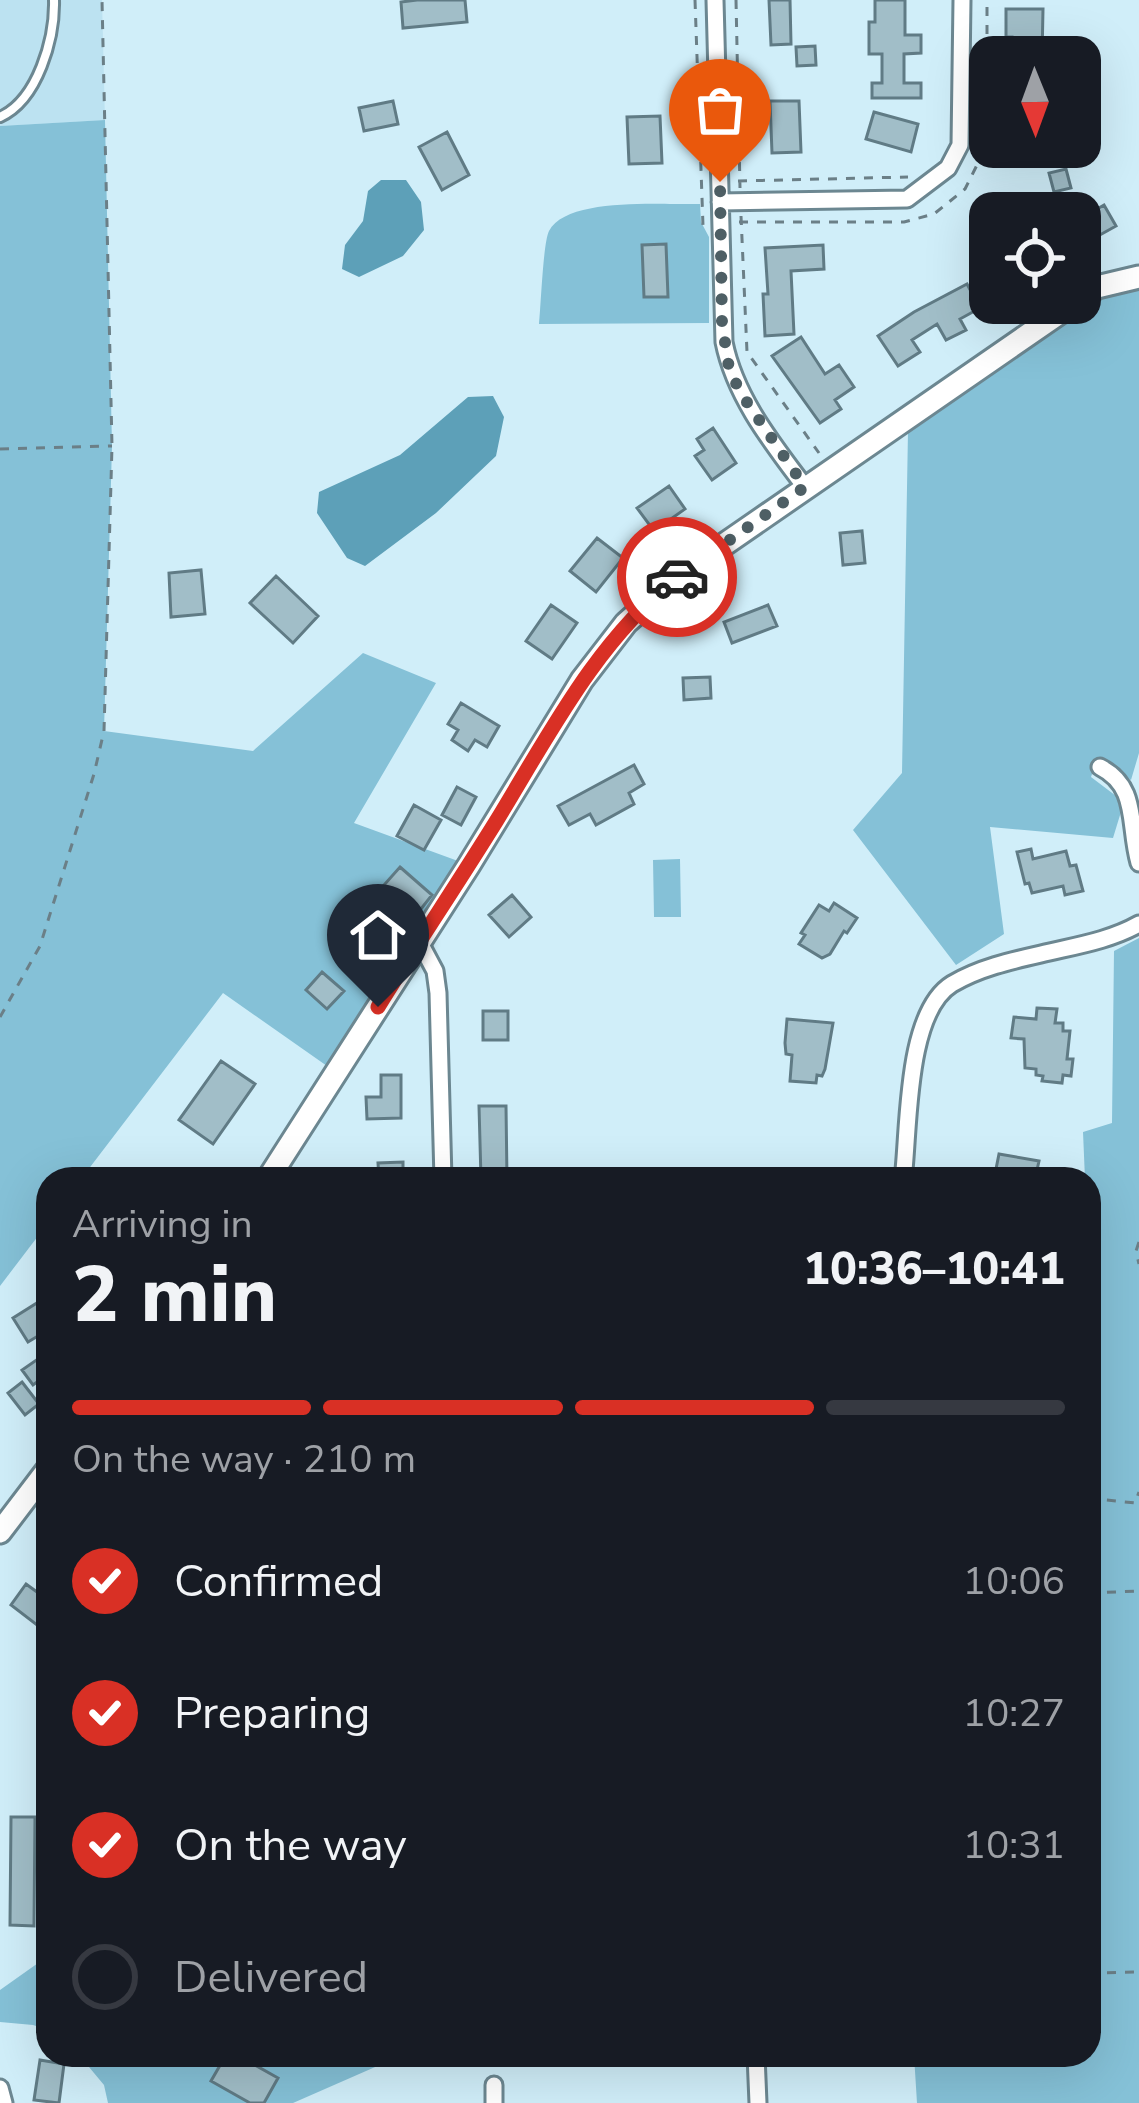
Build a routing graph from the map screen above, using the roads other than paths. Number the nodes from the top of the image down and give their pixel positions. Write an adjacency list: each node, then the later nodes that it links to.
1 (54, 0): 4 (lane)
2 (715, 0): 5 (street)
3 (962, 0): 5 (street)
4 (0, 117)
5 (720, 202): 9 (street)
6 (1139, 277): 7 (street)
7 (1101, 286)
8 (1043, 324): 9 (street)
9 (805, 487): 13 (street)
10 (1100, 767): 11 (street)
11 (1139, 863)
12 (1139, 924): 16 (street)
13 (419, 941): 14 (street); 15 (street)
14 (276, 1167)
15 (443, 1167)
16 (904, 1167)
17 (36, 1485): 18 (street)
18 (0, 1532)
19 (757, 2067): 22 (street)
20 (0, 2088): 21 (street)
21 (4, 2103)
22 (758, 2103)

